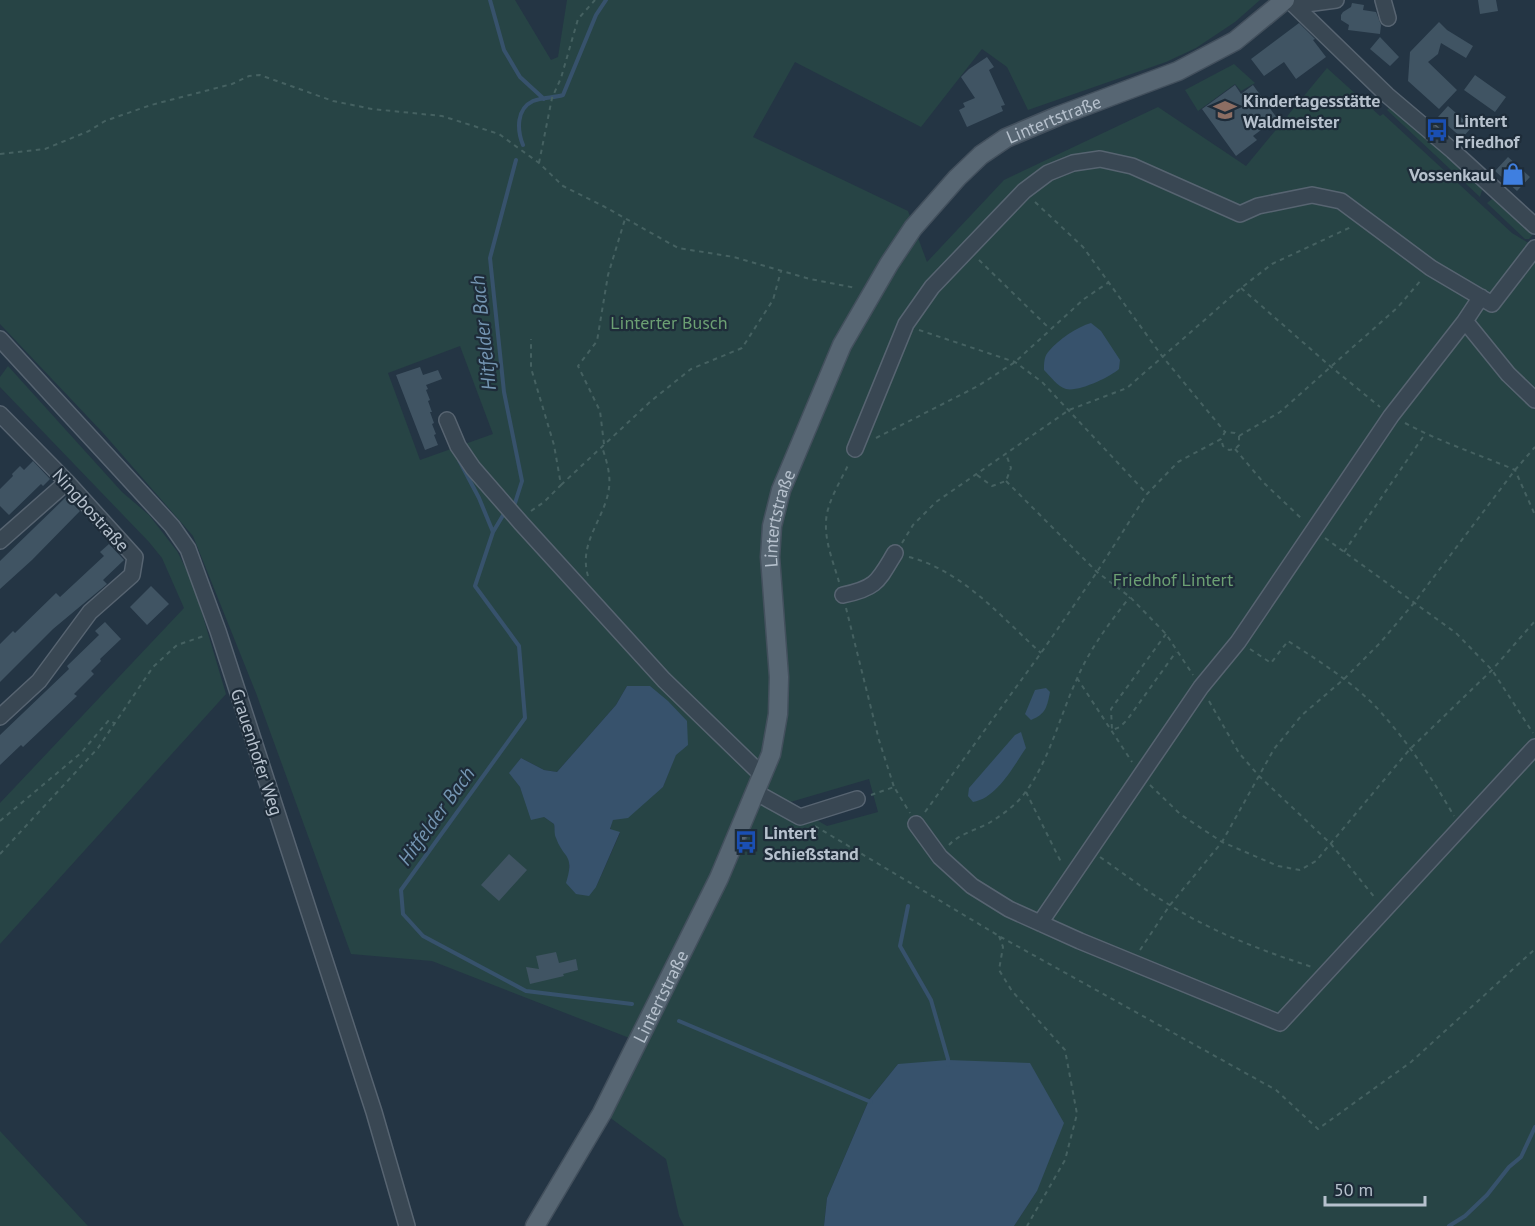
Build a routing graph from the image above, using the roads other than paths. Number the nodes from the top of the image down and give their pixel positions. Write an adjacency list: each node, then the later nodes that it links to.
1 (1289, 0): 2 (street); 5 (street); 20 (main road, Lintertstraße)
2 (1336, 0)
3 (1383, 0): 4 (street)
4 (1388, 18)
5 (1535, 226)
6 (1534, 251): 7 (street)
7 (1481, 297): 8 (street); 13 (street)
8 (1465, 321): 10 (street); 23 (street)
9 (2, 345): 24 (street, Grauenhofer Weg)
10 (1535, 400)
11 (0, 414): 14 (street, Ningbostraße)
12 (447, 420): 20 (street)
13 (855, 448)
14 (67, 482): 15 (street); 18 (street, Ningbostraße)
15 (0, 541)
16 (895, 553): 17 (street)
17 (843, 595)
18 (0, 717)
19 (1535, 747): 23 (street)
20 (759, 784): 21 (street); 25 (main road, Lintertstraße)
21 (857, 799)
22 (916, 824): 23 (street)
23 (1040, 923)
24 (407, 1226)
25 (535, 1226)

